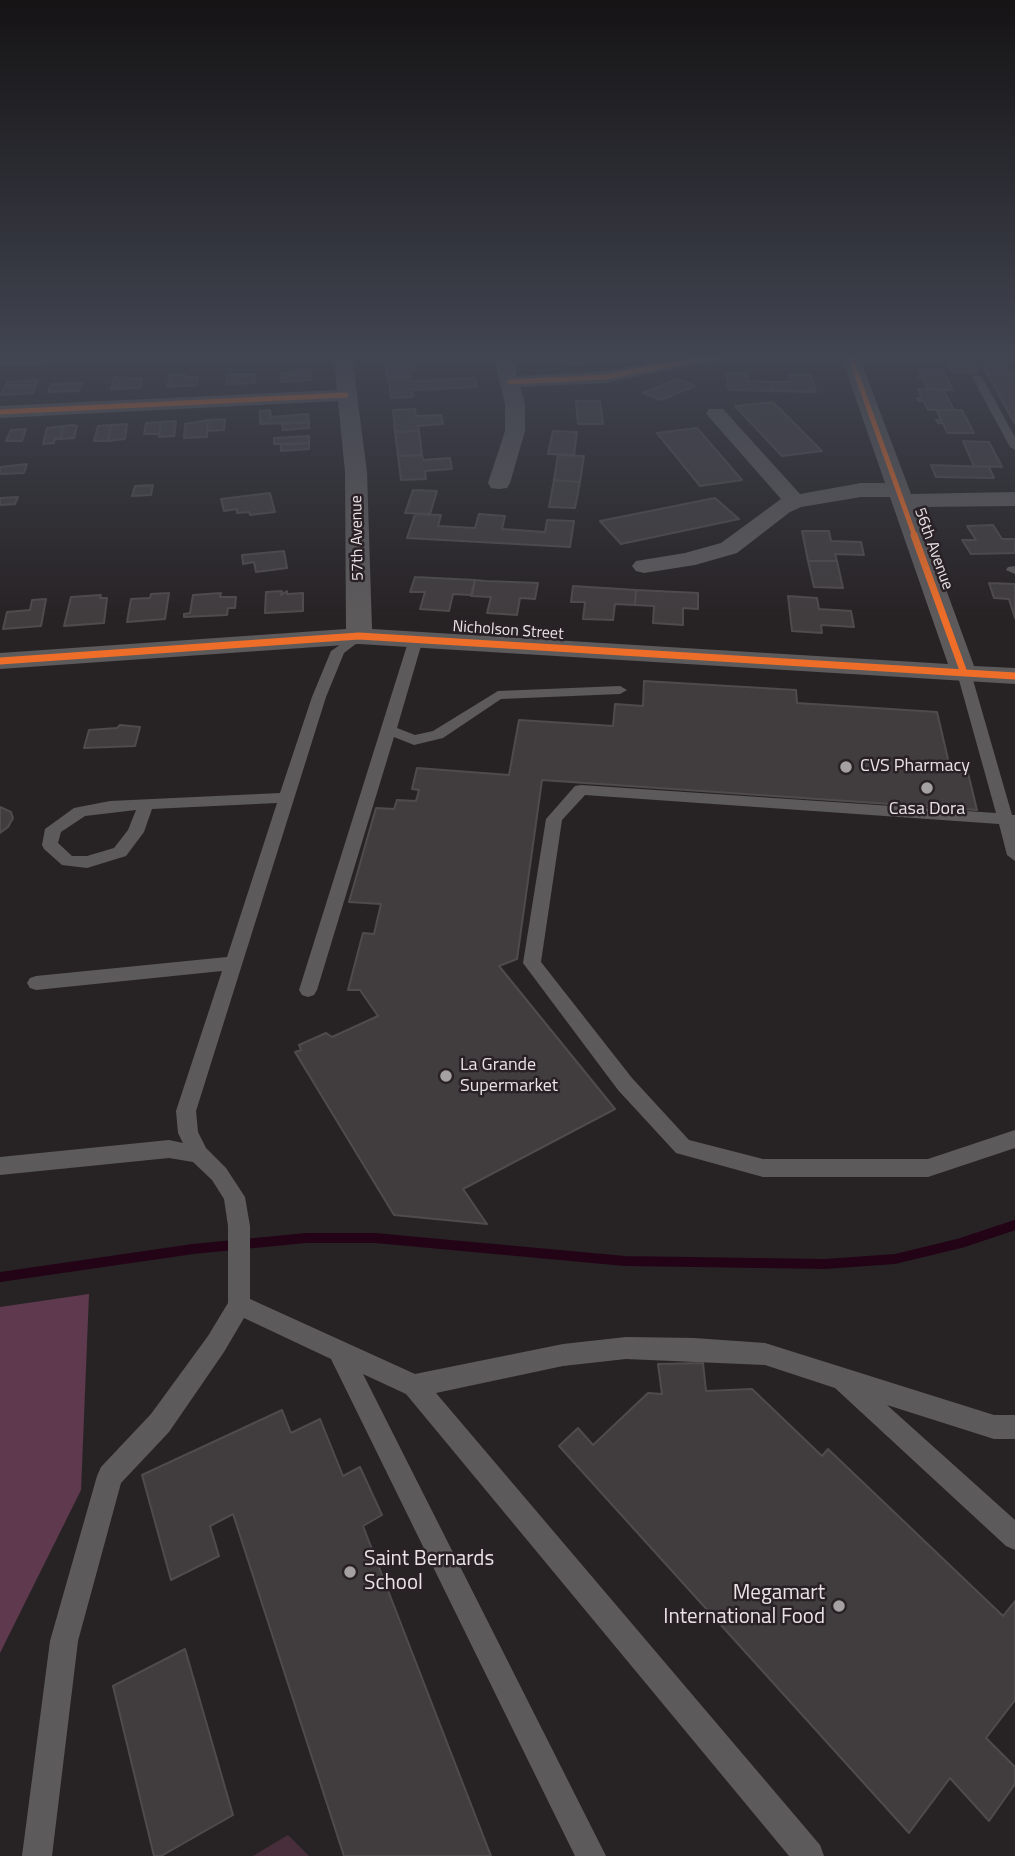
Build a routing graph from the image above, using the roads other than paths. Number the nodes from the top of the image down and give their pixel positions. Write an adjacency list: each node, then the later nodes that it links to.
1 (352, 443): 10 (street, 57th Avenue)
2 (511, 443): 5 (street)
3 (743, 443): 8 (street)
4 (880, 443): 6 (street, 56th Avenue)
5 (499, 483)
6 (899, 496): 7 (street); 8 (street); 13 (street, 56th Avenue)
7 (1015, 499)
8 (795, 501): 9 (street)
9 (644, 566)
10 (359, 636): 11 (street, Nicholson Street); 12 (street, Nicholson Street); 17 (lane)
11 (416, 639): 13 (street, Nicholson Street); 16 (lane)
12 (0, 661)
13 (964, 673): 14 (street, Nicholson Street); 19 (lane)
14 (1015, 676)
15 (620, 690): 16 (lane)
16 (389, 730): 23 (lane)
17 (285, 799): 18 (lane); 21 (lane)
18 (146, 804): 18 (lane)
19 (1010, 820): 20 (lane); 24 (lane)
20 (1015, 855)
21 (231, 964): 22 (lane); 25 (lane)
22 (36, 983)
23 (309, 990)
24 (1015, 1139)
25 (199, 1154): 26 (lane); 27 (lane)
26 (0, 1166)
27 (239, 1305): 28 (lane); 33 (lane)
28 (339, 1351): 30 (lane); 34 (lane)
29 (839, 1378): 30 (lane); 31 (lane); 32 (lane)
30 (414, 1386): 35 (lane)
31 (1015, 1427)
32 (1015, 1537)
33 (37, 1856)
34 (591, 1856)
35 (809, 1856)

